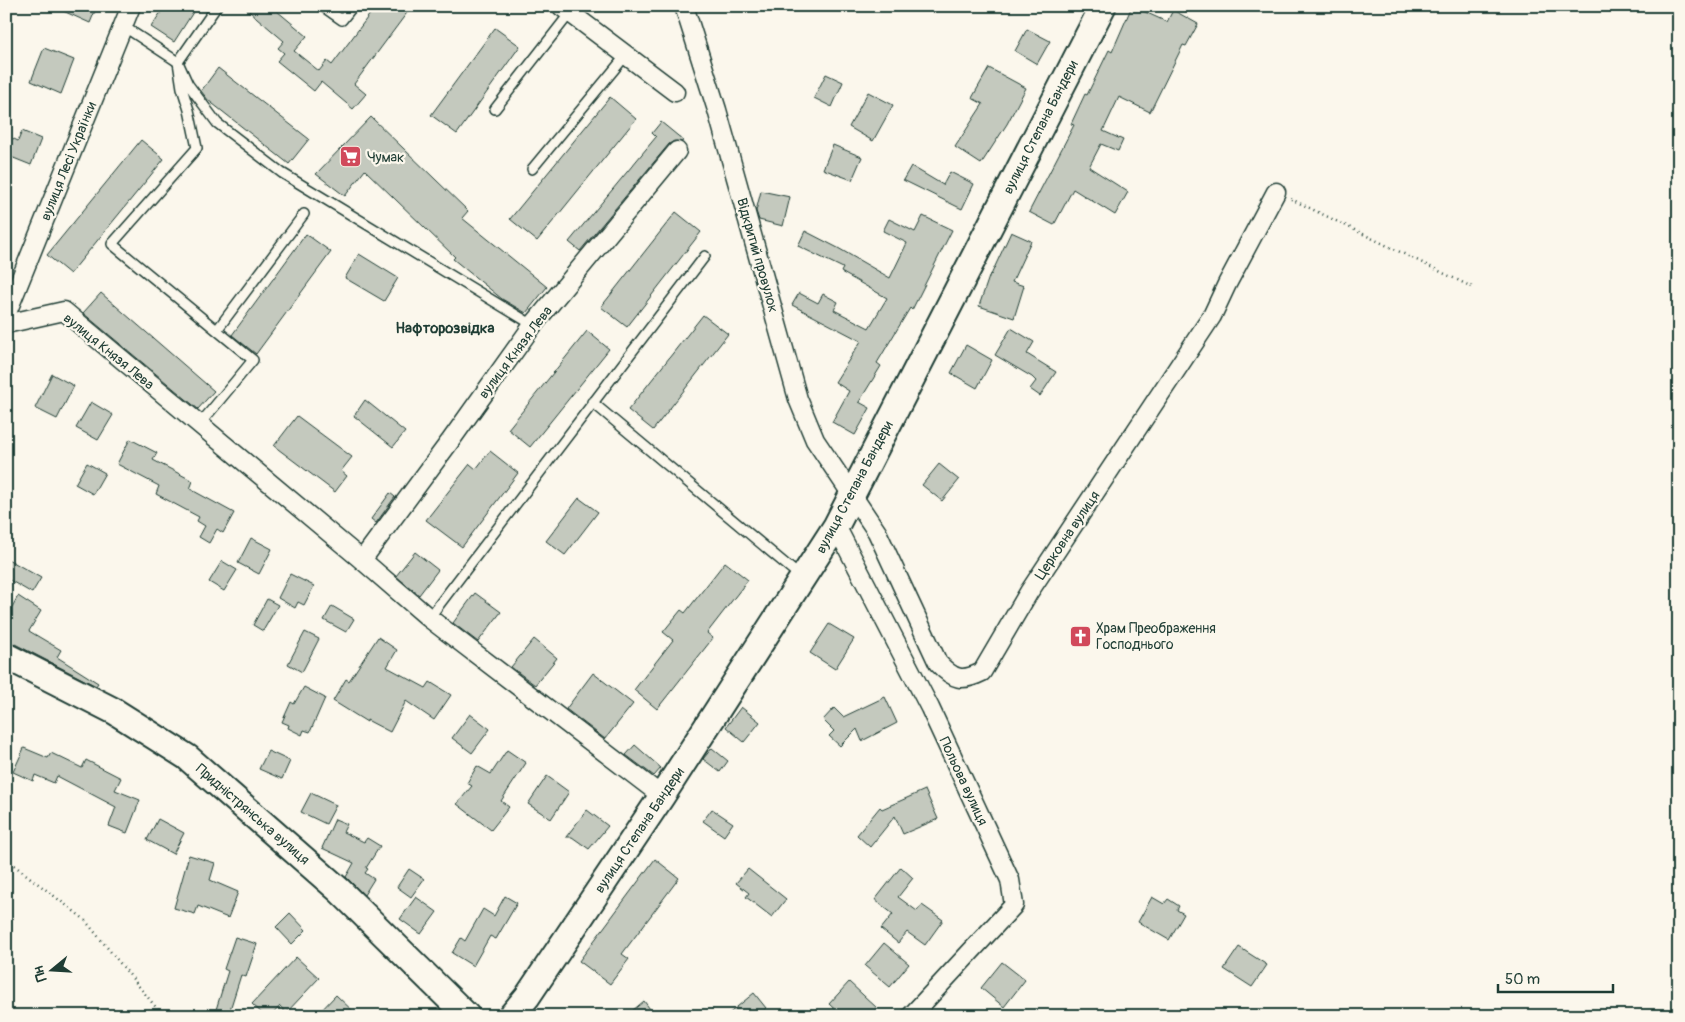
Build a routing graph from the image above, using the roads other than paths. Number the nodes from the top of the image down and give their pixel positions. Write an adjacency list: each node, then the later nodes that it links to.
1 (131, 6): 8 (street, вулиця Лесі Українки)
2 (217, 6): 10 (lane)
3 (322, 6): 4 (lane)
4 (353, 6)
5 (684, 6): 24 (street, Відкритий провулок)
6 (1103, 6): 24 (street, вулиця Степана Бандери)
7 (566, 9): 9 (street); 12 (lane)
8 (123, 26): 10 (lane); 18 (street, вулиця Лесі Українки)
9 (627, 54): 11 (street); 14 (lane)
10 (178, 62): 20 (lane); 21 (lane)
11 (675, 92)
12 (495, 109)
13 (677, 152): 20 (street, вулиця Князя Лева)
14 (532, 169)
15 (1276, 192): 24 (street, Церковна вулиця)
16 (304, 214): 21 (lane)
17 (705, 256): 22 (lane)
18 (6, 315)
19 (6, 324): 23 (street, вулиця Князя Лева)
20 (533, 325): 26 (street, вулиця Князя Лева)
21 (217, 330): 23 (lane)
22 (592, 402): 27 (lane); 28 (lane)
23 (199, 425): 26 (street, вулиця Князя Лева)
24 (851, 495): 25 (street, вулиця Степана Бандери)
25 (836, 526): 27 (street, вулиця Степана Бандери); 33 (street, Польова вулиця)
26 (362, 560): 28 (street, вулиця Князя Лева)
27 (803, 578): 30 (street, вулиця Степана Бандери)
28 (429, 618): 30 (street, вулиця Князя Лева)
29 (6, 656): 31 (street, Придністрянська вулиця)
30 (662, 796): 32 (street, вулиця Степана Бандери)
31 (467, 1016)
32 (511, 1016)
33 (911, 1016)

